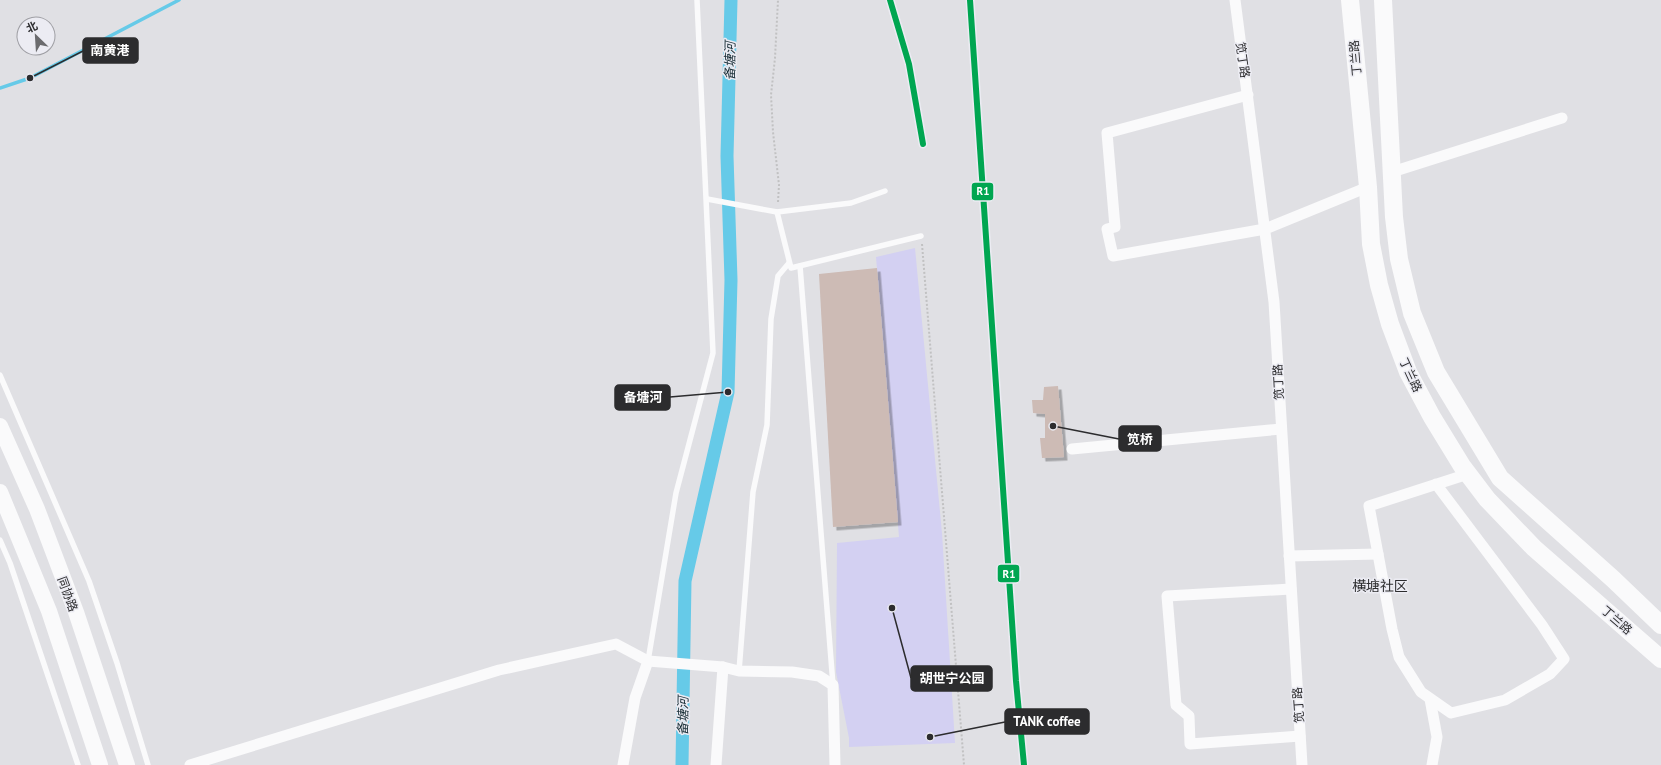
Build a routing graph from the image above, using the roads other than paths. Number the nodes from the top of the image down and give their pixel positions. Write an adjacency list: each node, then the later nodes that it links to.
1 (697, 0): 10 (lane)
2 (1235, 0): 5 (street, 笕丁路)
3 (1350, 0): 8 (main road, 丁兰路)
4 (1382, 0): 7 (main road, 丁兰路)
5 (1248, 95): 12 (street, 笕丁路); 12 (street)
6 (1562, 118): 7 (street)
7 (1392, 172): 27 (main road, 丁兰路)
8 (1368, 187): 12 (street); 20 (main road, 丁兰路)
9 (885, 191): 11 (lane)
10 (707, 199): 11 (lane); 29 (lane)
11 (777, 212): 14 (lane)
12 (1265, 229): 18 (street, 笕丁路)
13 (921, 236): 15 (lane)
14 (789, 262): 15 (lane); 31 (lane)
15 (800, 266): 32 (lane)
16 (0, 375): 38 (lane)
17 (0, 426): 37 (main road, 同协路)
18 (1281, 429): 19 (street); 25 (street, 笕丁路)
19 (1072, 449)
20 (1468, 474): 21 (street); 28 (main road, 丁兰路)
21 (1436, 484): 24 (street); 33 (street)
22 (0, 492): 36 (main road, 同协路)
23 (0, 540): 35 (lane)
24 (1378, 554): 25 (street); 33 (street)
25 (1288, 556): 26 (street, 笕丁路)
26 (1291, 589): 34 (street, 笕丁路); 34 (street)
27 (1661, 625)
28 (1661, 659)
29 (651, 661): 30 (street); 39 (street); 40 (street)
30 (723, 667): 31 (street); 41 (street)
31 (739, 671): 32 (street)
32 (833, 686): 42 (street)
33 (1430, 699): 44 (street)
34 (1300, 736): 43 (street, 笕丁路)
35 (78, 765)
36 (100, 765)
37 (127, 765)
38 (148, 765)
39 (190, 765)
40 (624, 765)
41 (716, 765)
42 (835, 765)
43 (1302, 765)
44 (1432, 765)

